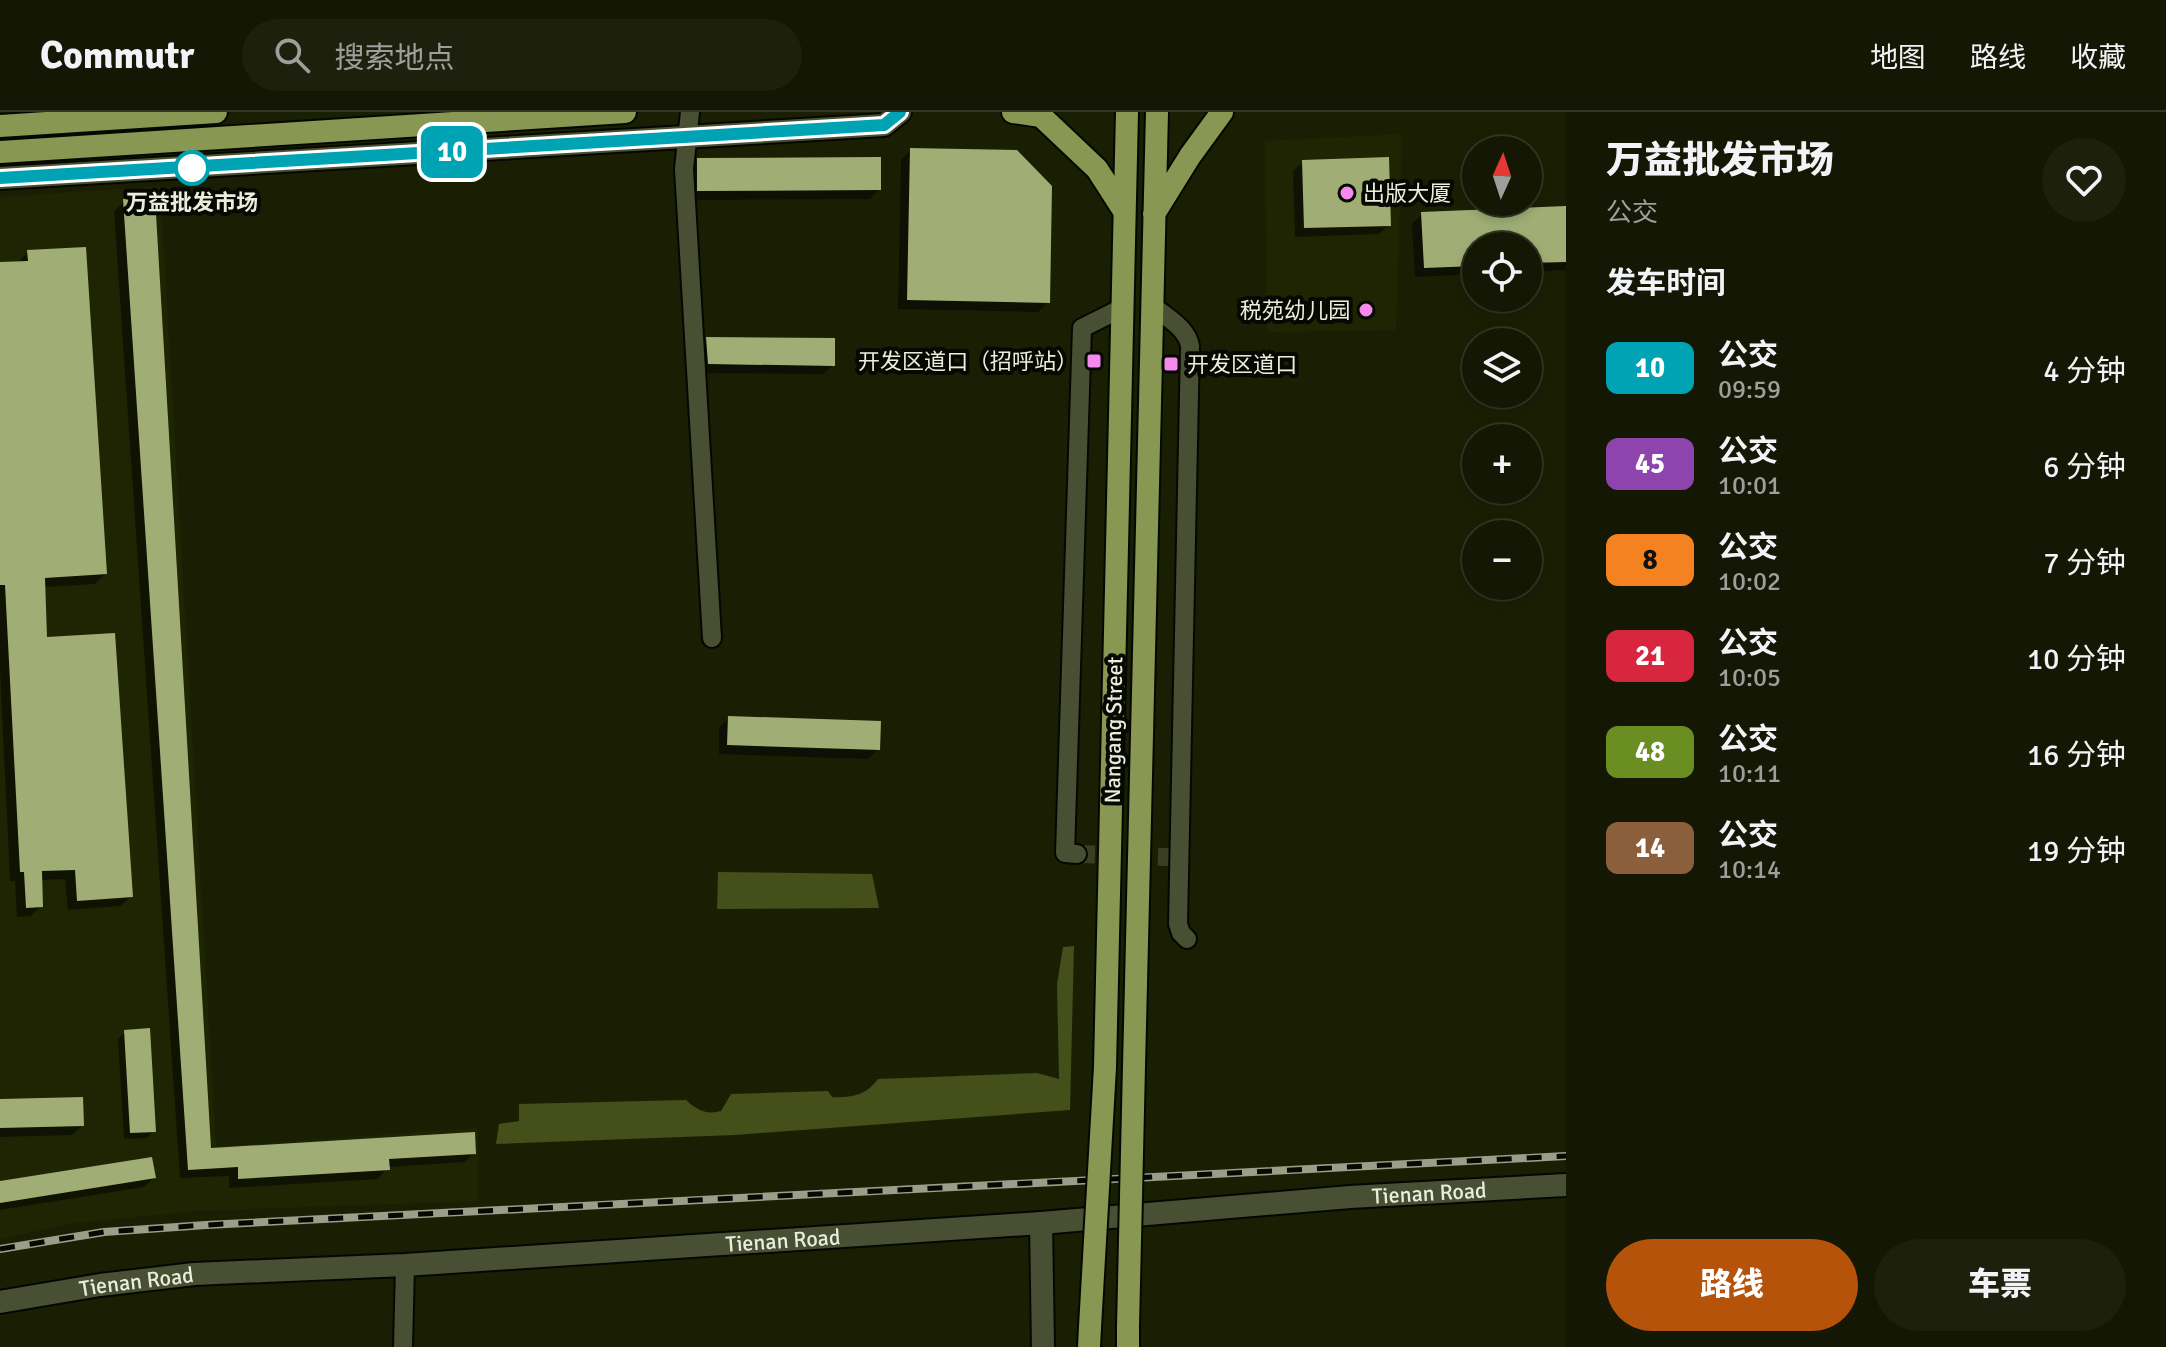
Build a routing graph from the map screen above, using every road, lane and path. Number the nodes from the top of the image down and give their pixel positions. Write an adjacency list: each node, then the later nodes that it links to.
1 (216, 112): 9 (main road)
2 (625, 112): 11 (main road)
3 (690, 112): 10 (street)
4 (900, 112): 10 (street)
5 (1013, 112): 13 (main road)
6 (1127, 112): 13 (main road, Nangang Street)
7 (1157, 112): 14 (main road, Nangang Street)
8 (1222, 112): 14 (main road)
9 (0, 126)
10 (686, 138): 12 (street); 17 (street)
11 (0, 152)
12 (0, 178)
13 (1125, 213): 16 (main road, Nangang Street)
14 (1154, 215): 15 (main road, Nangang Street)
15 (1153, 306): 19 (street); 25 (main road, Nangang Street, bridge)
16 (1122, 308): 18 (street); 24 (main road, Nangang Street, bridge)
17 (712, 638)
18 (1077, 854)
19 (1187, 939)
20 (1566, 1185): 21 (street, Tienan Road)
21 (1041, 1223): 22 (street, Tienan Road); 27 (street)
22 (405, 1265): 23 (street, Tienan Road); 26 (street)
23 (0, 1302)
24 (1090, 1337)
25 (1128, 1337)
26 (403, 1347)
27 (1043, 1347)

